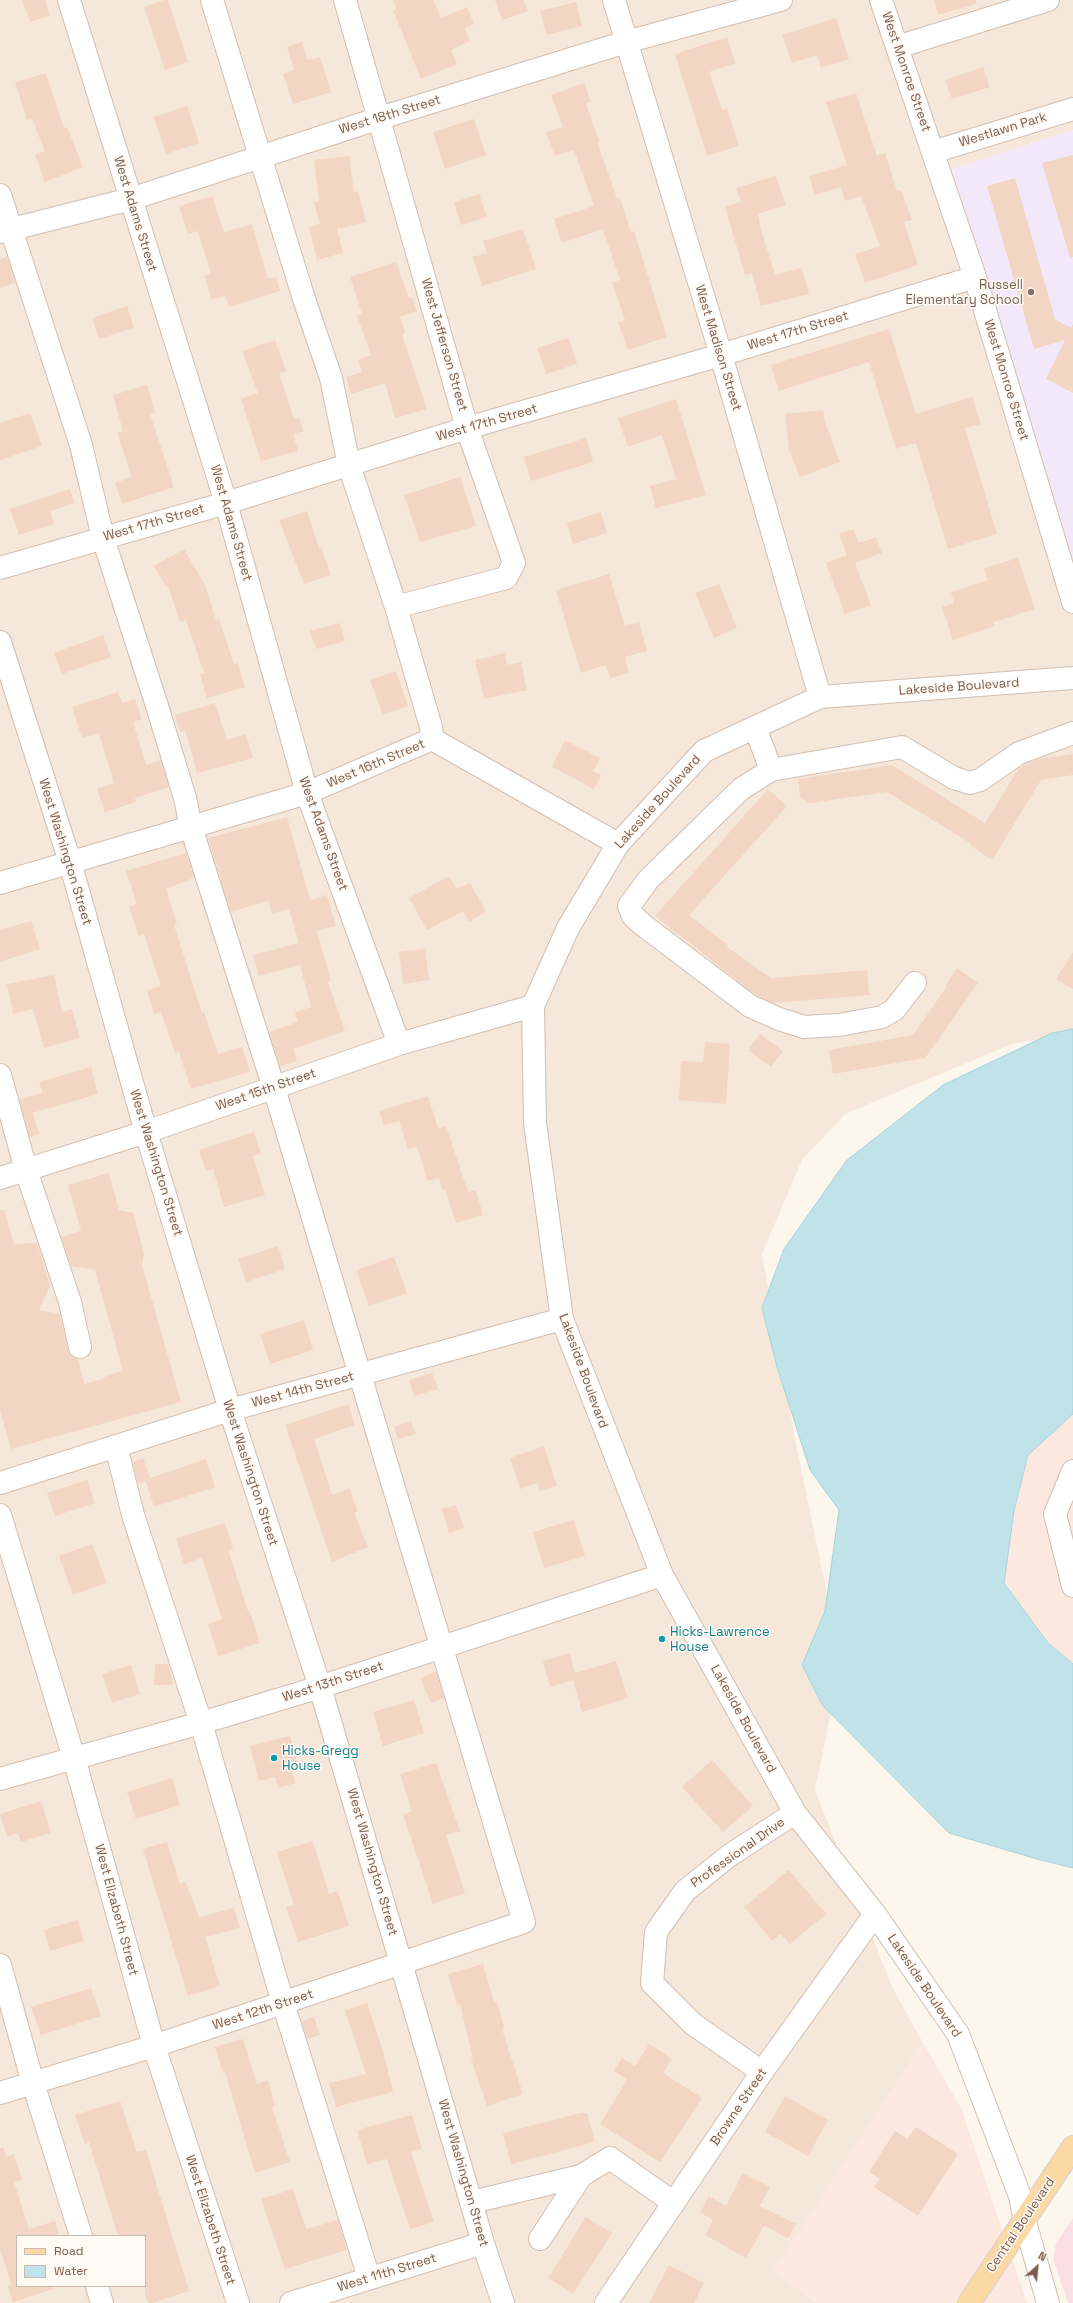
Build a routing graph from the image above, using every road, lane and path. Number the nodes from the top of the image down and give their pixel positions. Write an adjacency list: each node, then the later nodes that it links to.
1 (69, 0): 16 (street, West Adams Street)
2 (212, 0): 14 (street)
3 (344, 0): 12 (street, West Jefferson Street)
4 (614, 0): 9 (street, West Madison Street)
5 (781, 0): 9 (street, West 18th Street)
6 (882, 0): 10 (street, West Monroe Street)
7 (1048, 0): 8 (street)
8 (1020, 4): 10 (street)
9 (626, 42): 12 (street, West 18th Street); 19 (street, West Madison Street)
10 (897, 47): 13 (street, West Monroe Street)
11 (1073, 109): 13 (street, Westlawn Park)
12 (380, 118): 14 (street, West 18th Street); 20 (street, West Jefferson Street)
13 (933, 152): 18 (street, West Monroe Street)
14 (261, 156): 16 (street, West 18th Street); 21 (street)
15 (0, 195): 17 (street)
16 (131, 199): 17 (street, West 18th Street); 22 (street, West Adams Street)
17 (5, 230): 23 (street)
18 (975, 277): 19 (street, West 17th Street); 25 (street, West Monroe Street)
19 (721, 355): 20 (street, West 17th Street); 29 (street, West Madison Street)
20 (467, 428): 21 (street, West 17th Street); 26 (street, West Jefferson Street)
21 (349, 465): 22 (street, West 17th Street); 26 (street)
22 (226, 503): 23 (street, West 17th Street); 34 (street, West Adams Street)
23 (103, 538): 24 (street, West 17th Street); 35 (street)
24 (0, 568)
25 (1073, 602)
26 (396, 607): 32 (street)
27 (0, 642): 37 (street, West Washington Street)
28 (1073, 678): 29 (street, Lakeside Boulevard)
29 (820, 697): 30 (street, Lakeside Boulevard)
30 (755, 727): 33 (street); 36 (street, Lakeside Boulevard)
31 (1073, 733): 33 (street)
32 (432, 739): 34 (street, West 16th Street); 36 (street, West 16th Street)
33 (771, 770): 39 (street)
34 (307, 793): 35 (street, West 16th Street); 41 (street, West Adams Street)
35 (191, 827): 37 (street, West 16th Street); 43 (street)
36 (618, 844): 40 (street, Lakeside Boulevard)
37 (70, 862): 38 (street, West 16th Street); 44 (street, West Washington Street)
38 (0, 883)
39 (915, 983)
40 (533, 1006): 41 (street, West 15th Street); 47 (street, Lakeside Boulevard)
41 (399, 1044): 43 (street, West 15th Street)
42 (0, 1075): 45 (street)
43 (274, 1088): 44 (street, West 15th Street); 49 (street)
44 (146, 1132): 45 (street, West 15th Street); 50 (street, West Washington Street)
45 (26, 1170): 46 (street, West 15th Street); 48 (street)
46 (0, 1178)
47 (562, 1319): 49 (street, West 14th Street); 55 (street, Lakeside Boulevard)
48 (80, 1346)
49 (359, 1374): 50 (street, West 14th Street); 57 (street)
50 (230, 1410): 51 (street, West 14th Street); 58 (street, West Washington Street)
51 (116, 1446): 53 (street, West 14th Street); 59 (street)
52 (1073, 1471): 56 (street)
53 (0, 1483)
54 (0, 1515): 60 (street, West Elizabeth Street)
55 (662, 1576): 57 (street, West 13th Street); 62 (street, Lakeside Boulevard)
56 (1073, 1586)
57 (441, 1647): 58 (street, West 13th Street); 64 (street, West 12th Street)
58 (320, 1687): 59 (street, West 13th Street); 64 (street, West Washington Street)
59 (201, 1723): 60 (street, West 13th Street); 66 (street)
60 (74, 1758): 61 (street, West 13th Street); 67 (street, West Elizabeth Street)
61 (0, 1779)
62 (795, 1813): 63 (street, Lakeside Boulevard); 68 (street, Professional Drive)
63 (875, 1914): 68 (street, Browne Street); 75 (street, Lakeside Boulevard)
64 (402, 1964): 66 (street, West 12th Street); 73 (street, West Washington Street)
65 (0, 1965): 69 (street)
66 (283, 2003): 67 (street, West 12th Street); 79 (street)
67 (154, 2046): 69 (street, West 12th Street); 82 (street, West Elizabeth Street)
68 (762, 2072): 74 (street, Browne Street)
69 (32, 2083): 70 (street, West 12th Street); 76 (street)
70 (0, 2093)
71 (1073, 2147): 75 (main road, Central Boulevard)
72 (581, 2176): 73 (street); 74 (street); 77 (street)
73 (472, 2202): 78 (street, West Washington Street)
74 (674, 2203): 85 (street, Browne Street)
75 (1024, 2222): 86 (main road, Central Boulevard); 87 (street)
76 (81, 2235)
77 (540, 2239)
78 (483, 2243): 79 (street, West 11th Street); 84 (street, West Washington Street)
79 (369, 2278): 83 (street, West 11th Street)
80 (97, 2287): 81 (street)
81 (102, 2303)
82 (238, 2303)
83 (290, 2303)
84 (503, 2303)
85 (606, 2303)
86 (969, 2303)
87 (1048, 2303)

